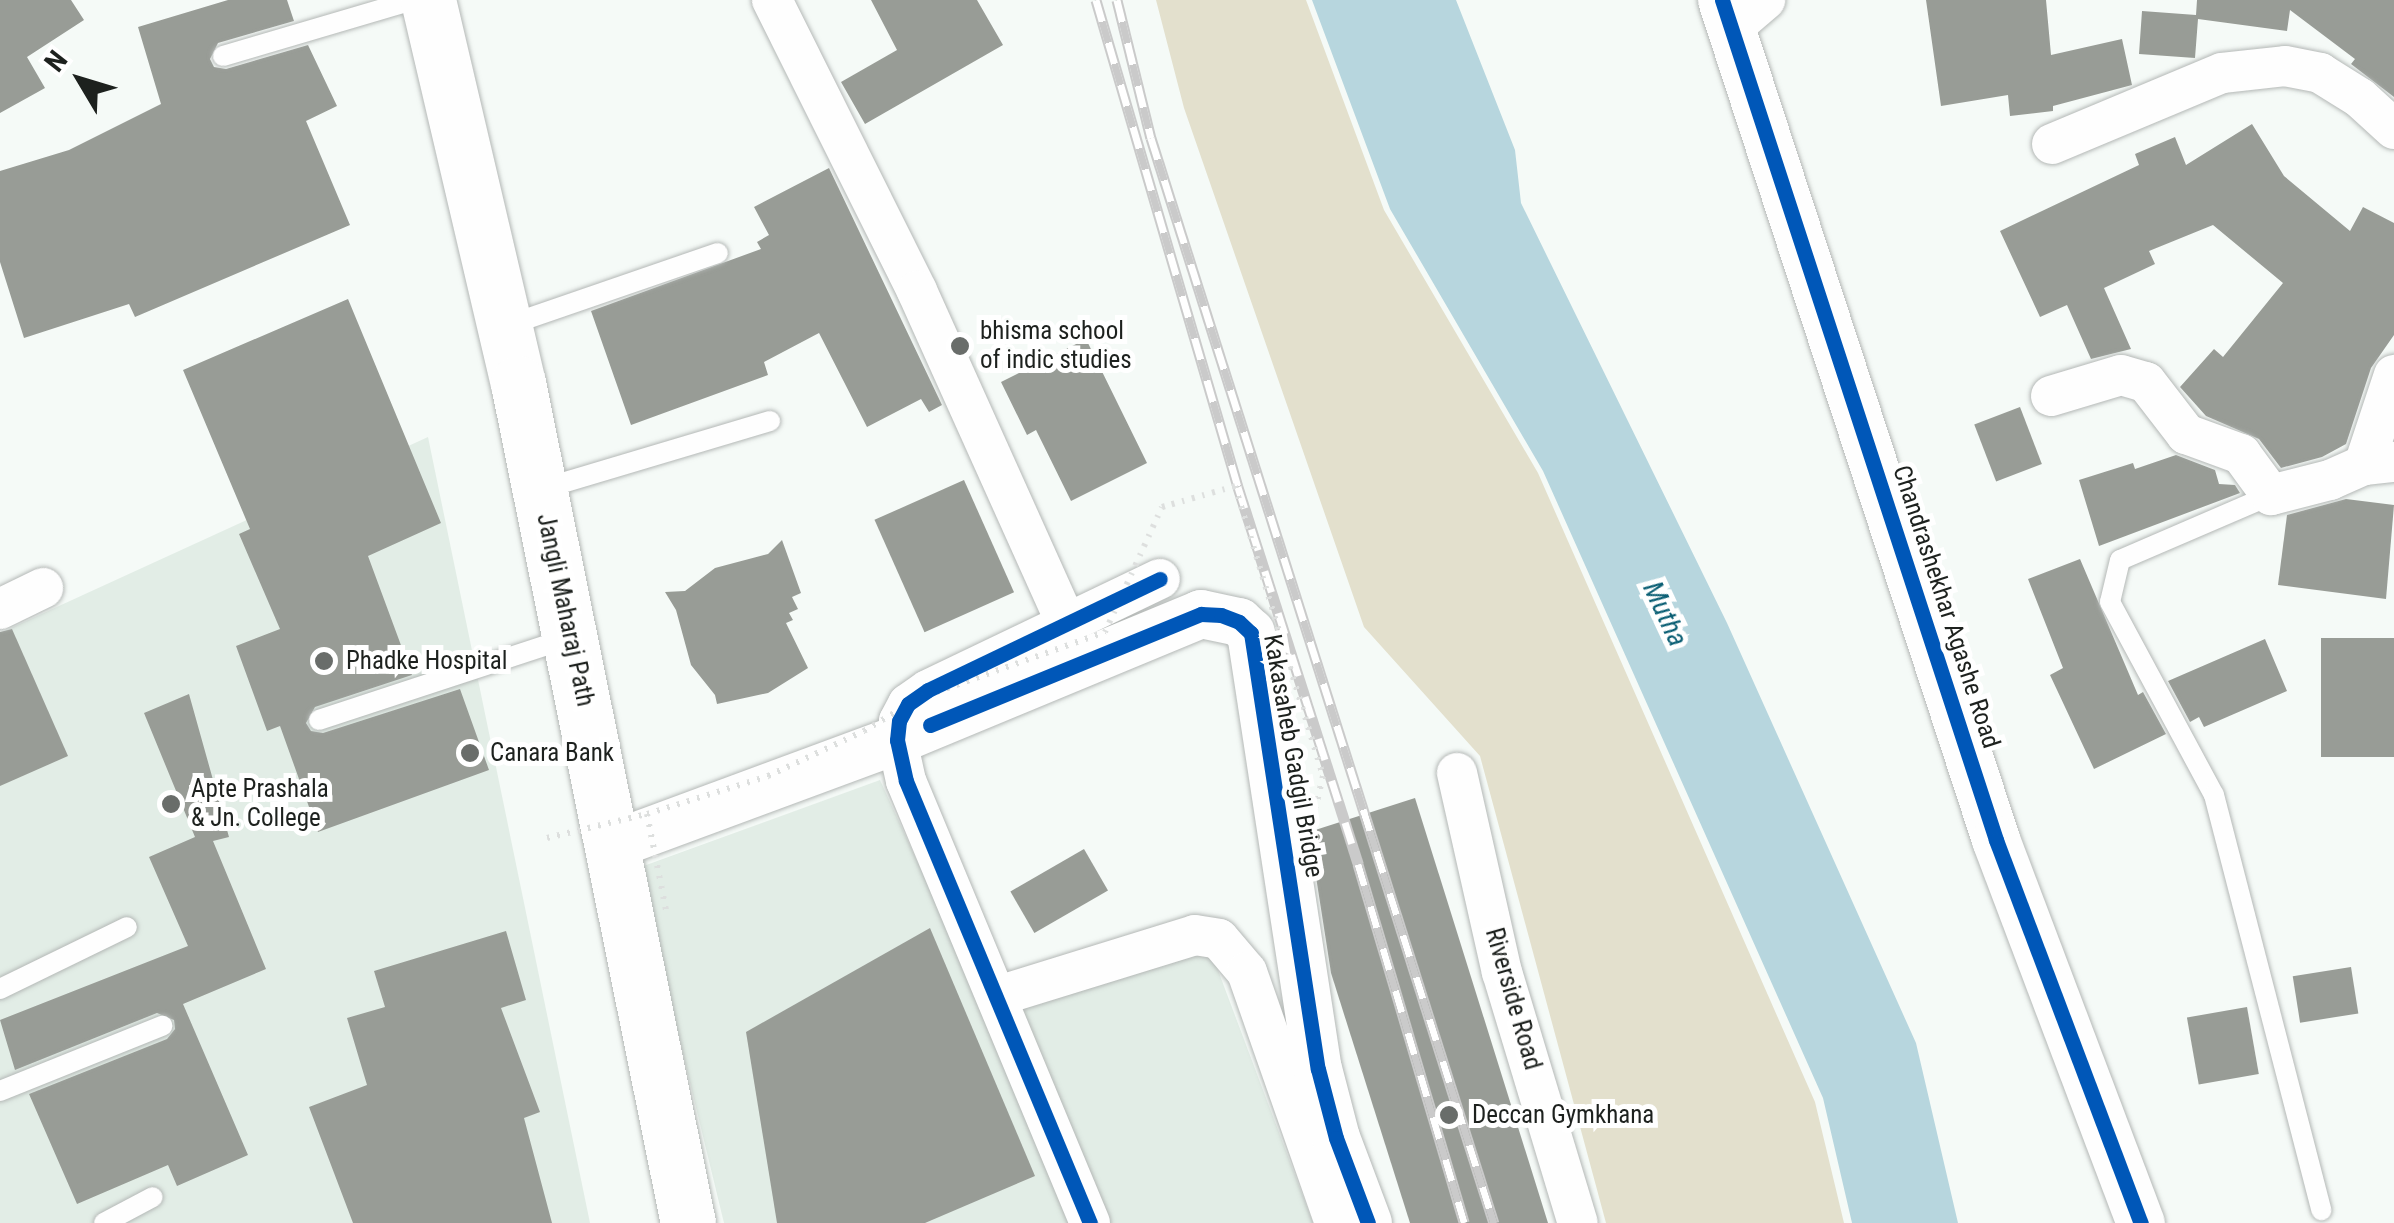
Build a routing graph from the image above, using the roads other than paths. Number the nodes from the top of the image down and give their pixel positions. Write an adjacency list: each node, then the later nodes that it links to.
1 (414, 0): 5 (lane)
2 (428, 0): 9 (main road, Jangli Maharaj Path)
3 (772, 0): 19 (street)
4 (1739, 10): 38 (street, Chandrashekhar Agashe Road)
5 (223, 56)
6 (2394, 129): 7 (street)
7 (2052, 144)
8 (718, 253): 9 (lane)
9 (504, 327): 14 (main road, Jangli Maharaj Path)
10 (2394, 376): 13 (street)
11 (2051, 396): 15 (street)
12 (770, 421): 14 (lane)
13 (2379, 463): 15 (street)
14 (540, 490): 20 (main road, Jangli Maharaj Path)
15 (2271, 495): 31 (lane)
16 (1160, 579): 19 (street)
17 (42, 588): 18 (street)
18 (0, 609)
19 (1064, 621): 22 (street)
20 (570, 638): 21 (lane); 24 (main road, Jangli Maharaj Path)
21 (319, 720)
22 (914, 733): 24 (street); 27 (street); 36 (street, Kakasaheb Gadgil Bridge)
23 (1457, 772): 37 (street, Riverside Road)
24 (630, 830): 33 (main road, Jangli Maharaj Path)
25 (127, 926): 26 (lane)
26 (0, 989)
27 (998, 996): 34 (street); 35 (street)
28 (162, 1026): 29 (lane)
29 (0, 1091)
30 (152, 1197): 32 (lane)
31 (2321, 1210)
32 (104, 1223)
33 (688, 1223)
34 (1090, 1223)
35 (1335, 1223)
36 (1368, 1223)
37 (1578, 1223)
38 (2141, 1223)

